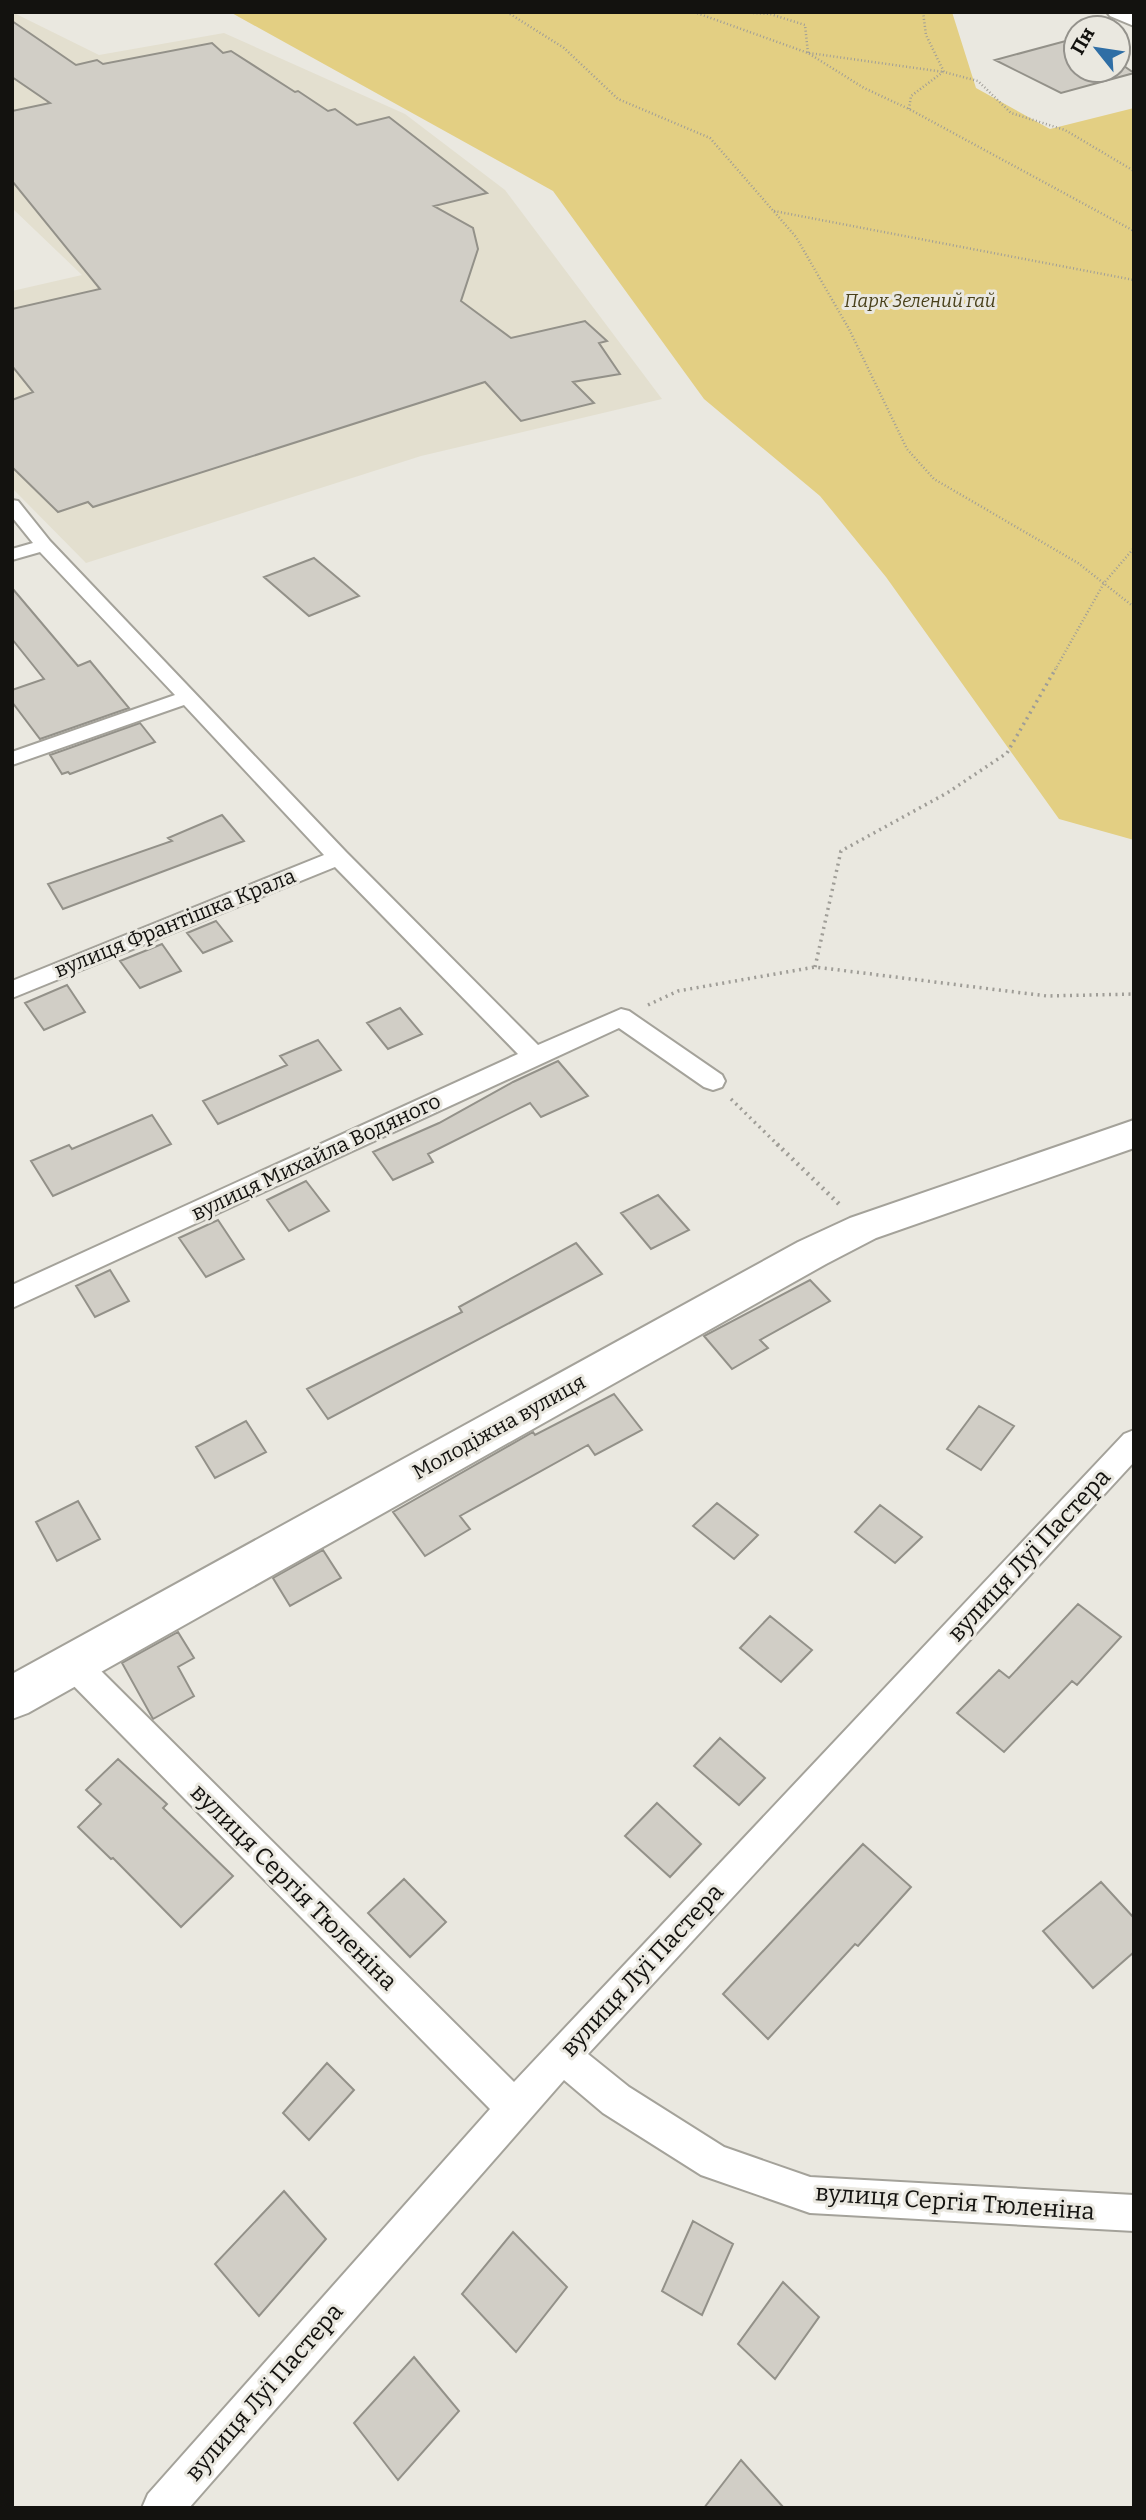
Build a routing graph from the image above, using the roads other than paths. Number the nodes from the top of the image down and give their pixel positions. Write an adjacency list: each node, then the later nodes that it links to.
1 (1116, 12): 2 (street)
2 (1134, 20)
3 (12, 505): 4 (street)
4 (44, 545): 5 (street); 6 (street)
5 (12, 555)
6 (188, 697): 7 (street); 8 (street)
7 (12, 759)
8 (338, 857): 9 (street, вулиця Франтішка Крала); 10 (street)
9 (12, 990)
10 (534, 1056): 11 (street, вулиця Михайла Водяного); 13 (street, вулиця Михайла Водяного)
11 (713, 1081)
12 (1134, 1134): 15 (street, Молодіжна вулиця)
13 (12, 1297)
14 (1134, 1442): 17 (street, вулиця Луї Пастера)
15 (73, 1664): 16 (street, Молодіжна вулиця); 18 (street, вулиця Сергія Тюленіна)
16 (12, 1698)
17 (563, 2056): 18 (street, вулиця Луї Пастера); 19 (street, вулиця Сергія Тюленіна)
18 (514, 2108): 20 (street, вулиця Луї Пастера)
19 (1134, 2213)
20 (162, 2508)

